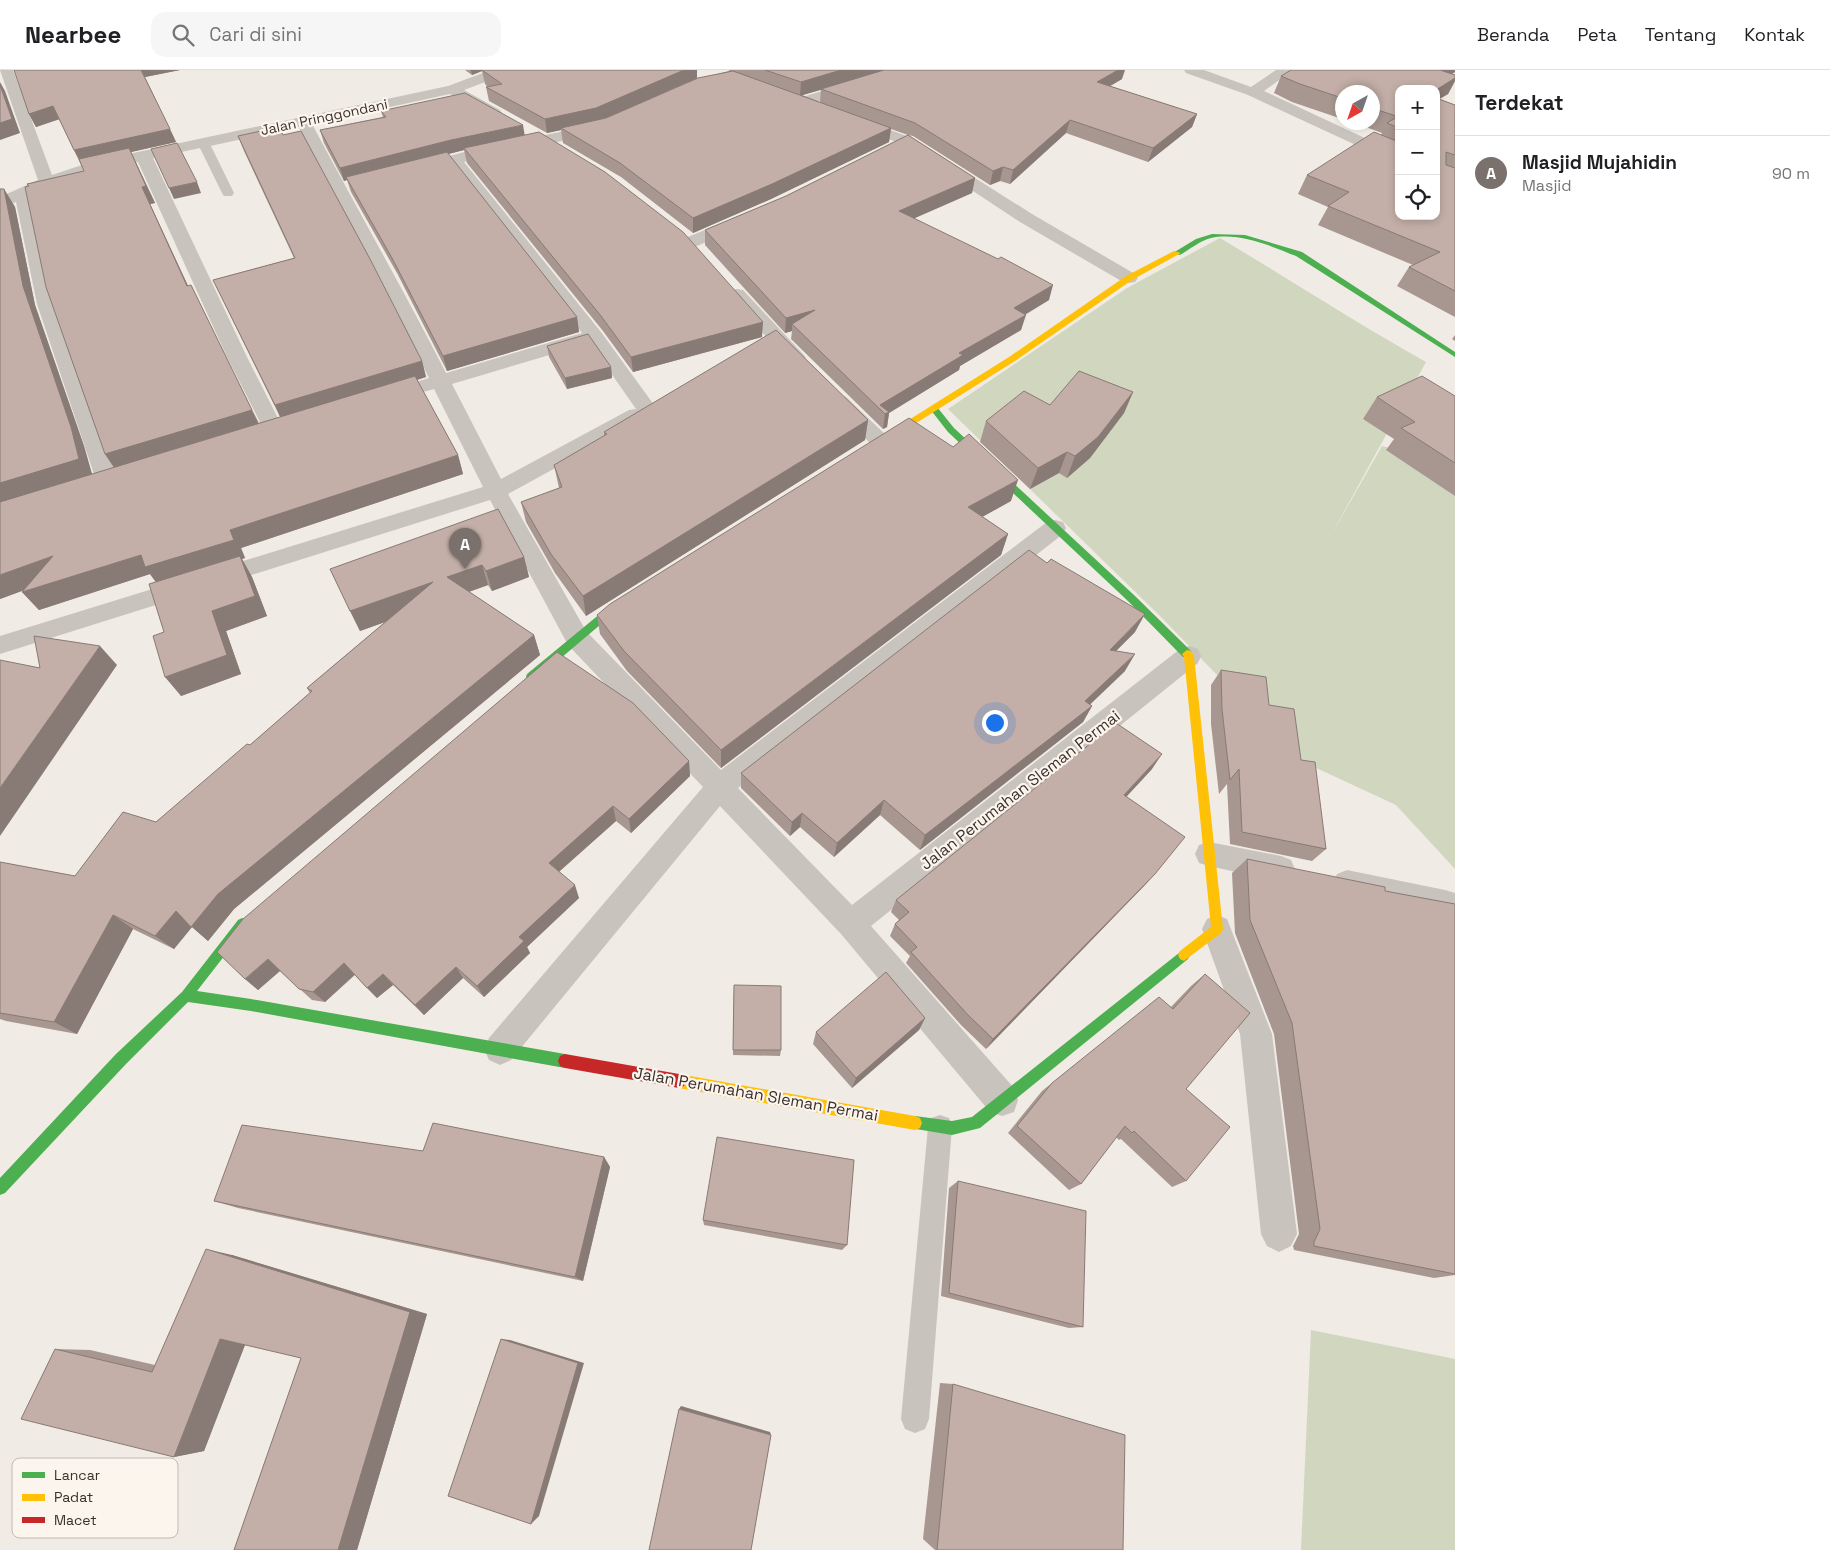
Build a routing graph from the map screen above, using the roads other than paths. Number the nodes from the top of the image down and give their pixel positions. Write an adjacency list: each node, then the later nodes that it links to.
1 (6, 70): 23 (street)
2 (504, 70): 6 (street, Jalan Pringgondani)
3 (905, 70): 9 (street)
4 (1191, 70): 7 (street)
5 (1286, 70): 7 (street)
6 (452, 89): 12 (street, Jalan Pringgondani); 14 (street)
7 (1253, 92): 20 (street)
8 (783, 95): 9 (street)
9 (801, 102): 10 (street)
10 (827, 112)
11 (845, 118): 15 (street)
12 (304, 122): 16 (street, Jalan Pringgondani); 25 (street)
13 (616, 122): 14 (street)
14 (545, 140): 18 (street); 21 (street)
15 (906, 141): 17 (street); 33 (street)
16 (204, 144): 19 (street, Jalan Pringgondani); 27 (lane)
17 (889, 149)
18 (568, 154)
19 (144, 156): 23 (street, Jalan Pringgondani); 42 (street)
20 (1395, 158)
21 (454, 160): 22 (street); 35 (street)
22 (400, 173)
23 (47, 182): 26 (street, Jalan Pringgondani)
24 (356, 184): 25 (street)
25 (338, 189): 38 (street)
26 (22, 193): 28 (street, Jalan Pringgondani); 44 (street)
27 (228, 193)
28 (0, 203)
29 (752, 216): 31 (street)
30 (676, 230): 31 (street)
31 (691, 242): 32 (street)
32 (704, 257)
33 (1129, 278): 36 (street); 41 (street)
34 (724, 280): 37 (street)
35 (594, 336): 38 (street); 45 (street)
36 (1455, 355)
37 (805, 367)
38 (440, 381): 40 (street); 45 (street)
39 (826, 387): 43 (street)
40 (403, 392)
41 (934, 409): 43 (street); 46 (street)
42 (275, 432)
43 (877, 444)
44 (107, 484)
45 (496, 491): 48 (street); 49 (street)
46 (1055, 528): 50 (street); 52 (street)
47 (637, 595): 48 (street)
48 (577, 638): 51 (street); 52 (street)
49 (0, 645)
50 (1189, 656): 53 (street); 56 (street, Jalan Perumahan Sleman Permai)
51 (524, 683)
52 (720, 786): 56 (street); 59 (street)
53 (1209, 854): 54 (street); 57 (street)
54 (1450, 904)
55 (252, 914): 58 (street)
56 (851, 924): 60 (street)
57 (1218, 930): 60 (street, Jalan Perumahan Sleman Permai); 63 (street)
58 (186, 996): 59 (street, Jalan Perumahan Sleman Permai); 62 (street)
59 (500, 1049): 61 (street, Jalan Perumahan Sleman Permai)
60 (1002, 1100): 61 (street, Jalan Perumahan Sleman Permai)
61 (940, 1127): 64 (lane)
62 (0, 1188)
63 (1280, 1234)
64 (915, 1419)

